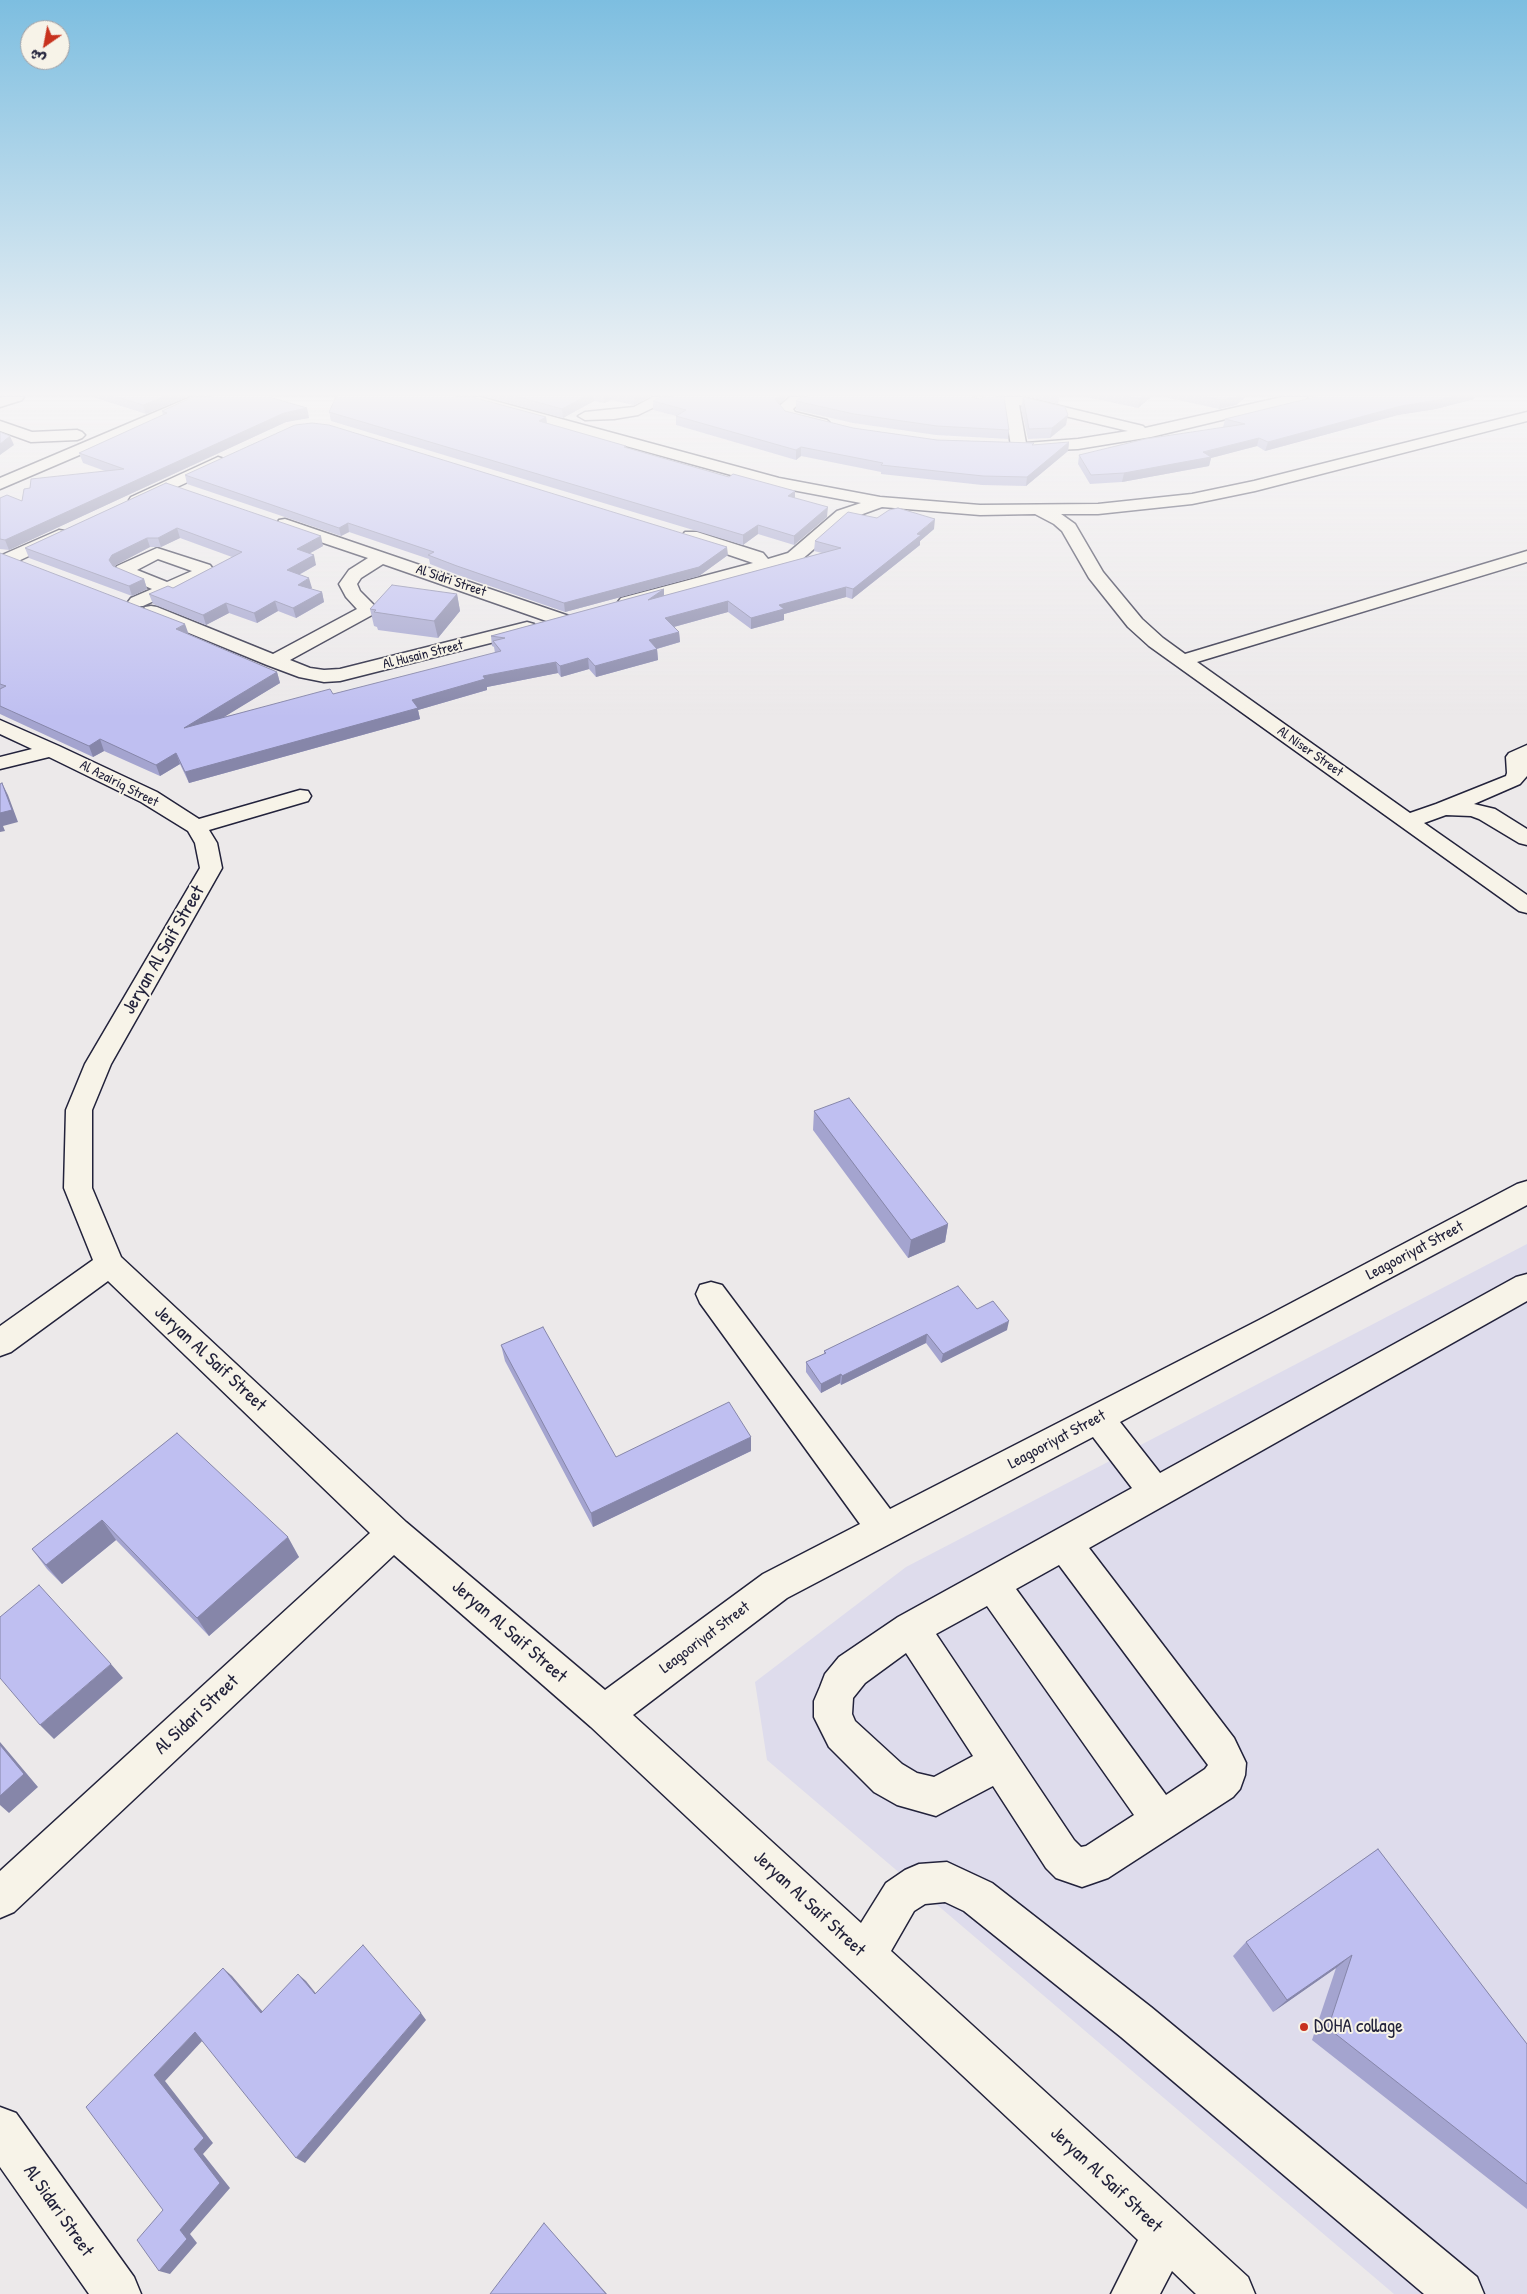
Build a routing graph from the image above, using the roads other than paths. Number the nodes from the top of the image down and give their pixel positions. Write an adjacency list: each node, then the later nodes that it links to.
1 (128, 504): 6 (street)
2 (843, 504): 9 (street)
3 (874, 504): 9 (street)
4 (906, 504): 8 (street)
5 (1159, 504): 7 (street)
6 (124, 506)
7 (1098, 509): 8 (street); 18 (street)
8 (1039, 510): 18 (street, Al Niser Street)
9 (844, 515): 16 (street)
10 (270, 520): 15 (street, Al Sidri Street)
11 (71, 530): 14 (street)
12 (675, 532): 16 (street)
13 (1527, 556): 26 (street)
14 (4, 557): 17 (street)
15 (382, 557): 24 (street, Al Sidri Street); 25 (street)
16 (765, 565): 22 (street)
17 (35, 568)
18 (1105, 585): 26 (street, Al Niser Street)
19 (166, 588): 21 (street)
20 (115, 598): 21 (street, Al Husain Street)
21 (133, 604): 25 (street, Al Husain Street)
22 (610, 607)
23 (582, 614): 24 (street, Al Husain Street)
24 (562, 620): 25 (street, Al Husain Street)
25 (274, 661)
26 (1182, 661): 34 (street, Al Niser Street)
27 (0, 726): 28 (street, Al Azairiq Street)
28 (52, 750): 30 (street); 35 (street, Al Azairiq Street)
29 (1527, 751): 31 (street)
30 (0, 763)
31 (1522, 780): 33 (street)
32 (300, 796): 35 (street)
33 (1444, 809): 34 (street); 36 (street)
34 (1407, 821): 37 (street, Al Niser Street)
35 (196, 827): 39 (street, Jeryan Al Saif Street)
36 (1527, 838)
37 (1527, 906)
38 (1527, 1192): 43 (street, Leagooriyat Street)
39 (110, 1264): 42 (street); 46 (street, Jeryan Al Saif Street)
40 (1527, 1286): 44 (street)
41 (711, 1294): 45 (street)
42 (0, 1343)
43 (1098, 1418): 44 (street); 45 (street, Leagooriyat Street)
44 (1156, 1494): 47 (street)
45 (884, 1529): 50 (street, Leagooriyat Street)
46 (394, 1533): 50 (street, Jeryan Al Saif Street); 53 (street, Al Sidari Street)
47 (1064, 1543): 48 (street); 52 (street)
48 (992, 1584): 49 (street); 52 (street)
49 (911, 1629): 51 (street); 51 (street)
50 (604, 1714): 54 (street, Jeryan Al Saif Street)
51 (999, 1762): 52 (street)
52 (1160, 1821)
53 (0, 1898)
54 (864, 1956): 56 (street, Jeryan Al Saif Street); 60 (street)
55 (0, 2129): 57 (street, Al Sidari Street)
56 (1166, 2236): 58 (street); 59 (street, Jeryan Al Saif Street)
57 (116, 2294)
58 (1135, 2294)
59 (1231, 2294)
60 (1460, 2294)

